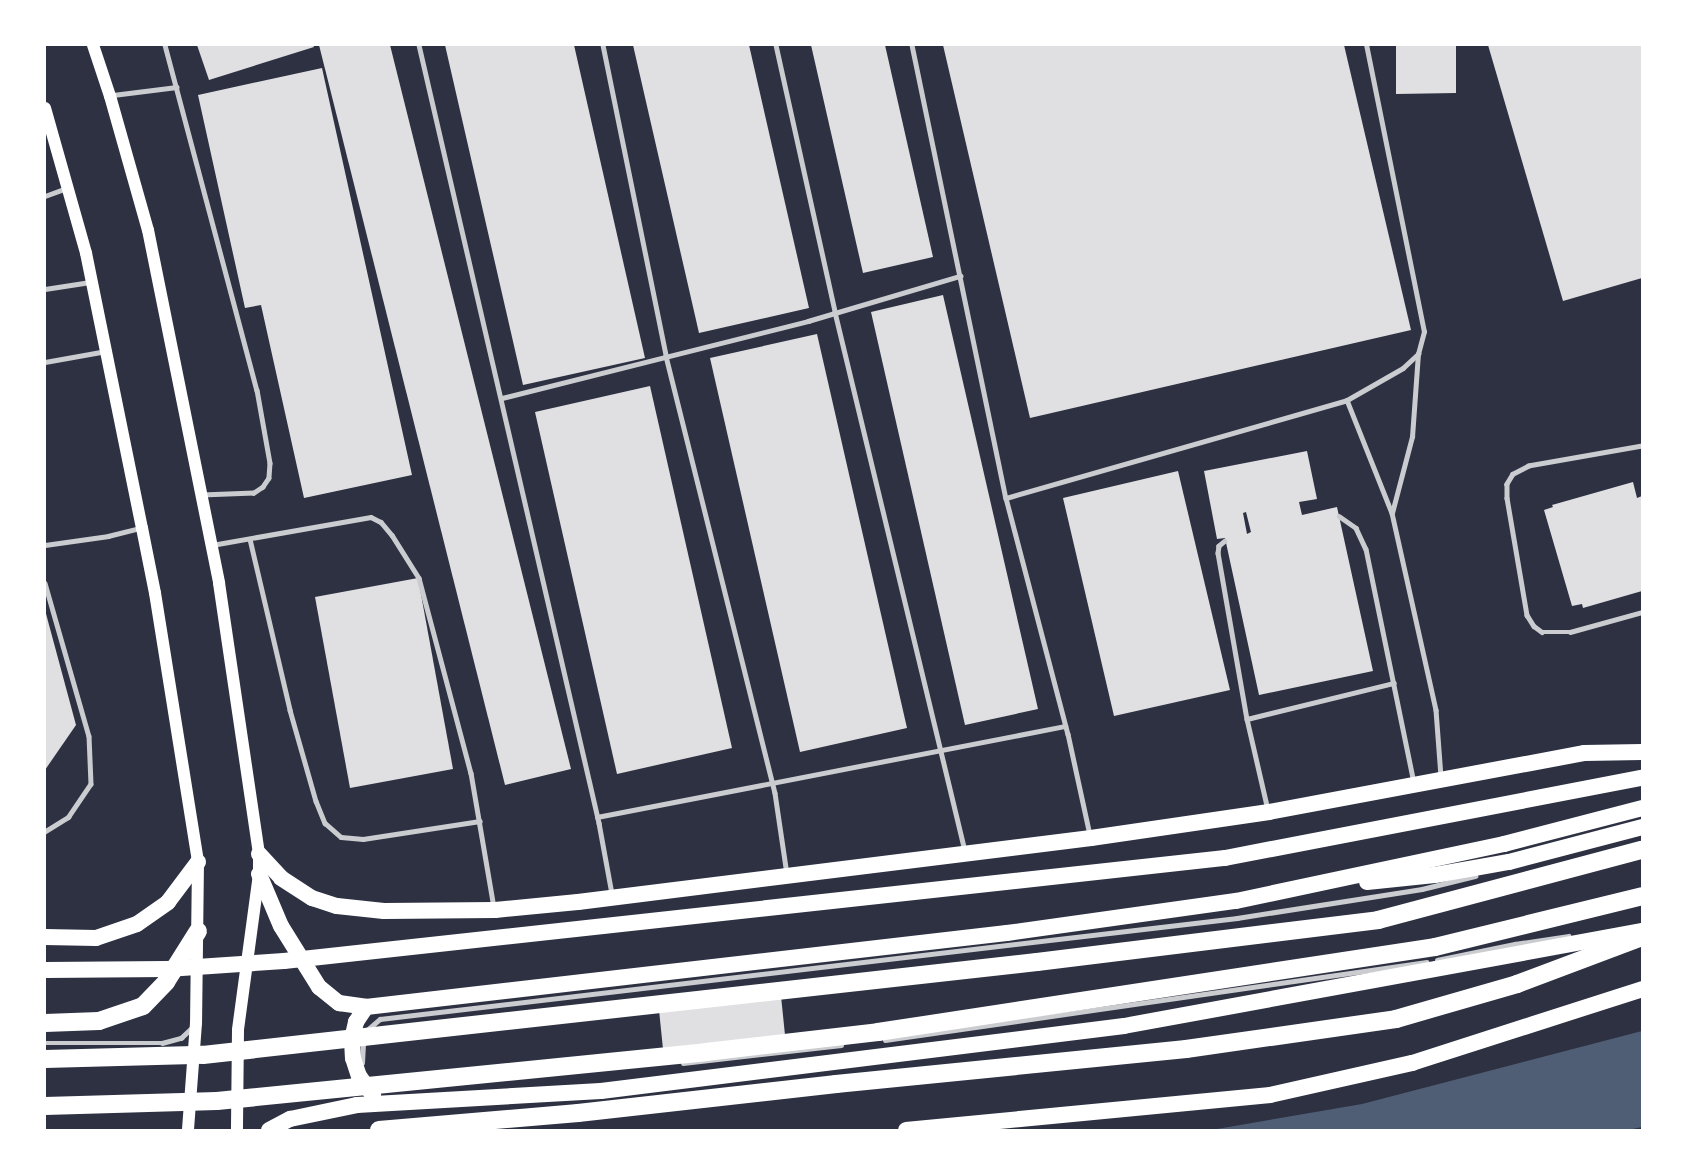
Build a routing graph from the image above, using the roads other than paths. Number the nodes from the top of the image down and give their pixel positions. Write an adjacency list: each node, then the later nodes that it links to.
1 (93, 45): 9 (main road)
2 (165, 45): 8 (lane)
3 (419, 45): 21 (lane)
4 (603, 45): 19 (lane)
5 (776, 45): 16 (lane)
6 (912, 45): 13 (lane)
7 (1366, 45): 18 (lane)
8 (177, 87): 9 (lane); 24 (lane)
9 (110, 96): 24 (main road)
10 (45, 108): 11 (main road)
11 (67, 188): 12 (lane); 14 (main road)
12 (45, 196)
13 (960, 276): 16 (lane); 25 (lane)
14 (91, 282): 15 (lane); 17 (main road)
15 (45, 289)
16 (835, 312): 19 (lane); 38 (lane)
17 (106, 351): 20 (lane); 28 (main road)
18 (1418, 354): 22 (lane); 26 (lane)
19 (666, 356): 21 (lane); 43 (lane)
20 (45, 362)
21 (502, 398): 46 (lane)
22 (1347, 400): 25 (lane); 26 (lane)
23 (1642, 446): 34 (lane)
24 (200, 495): 32 (main road)
25 (1006, 498): 37 (lane)
26 (1392, 513): 40 (lane)
27 (1340, 516): 35 (lane)
28 (142, 528): 31 (lane); 55 (main road)
29 (250, 539): 32 (lane); 47 (lane); 47 (lane)
30 (1225, 541): 36 (lane)
31 (45, 545)
32 (211, 545): 54 (main road)
33 (45, 583): 49 (lane)
34 (1642, 612)
35 (1394, 683): 36 (lane); 42 (lane)
36 (1247, 719): 45 (lane)
37 (1065, 726): 38 (lane); 51 (lane)
38 (941, 750): 43 (lane); 53 (lane)
39 (1642, 752): 40 (highway)
40 (1441, 778): 42 (highway)
41 (1642, 778): 68 (highway)
42 (1414, 783): 45 (highway)
43 (772, 784): 46 (lane); 58 (lane)
44 (1642, 808): 65 (highway)
45 (1269, 812): 51 (highway)
46 (597, 817): 61 (lane)
47 (480, 821): 62 (lane)
48 (1642, 827): 65 (highway)
49 (45, 832)
50 (1642, 834): 57 (lane)
51 (1091, 838): 53 (highway)
52 (1642, 850): 77 (highway)
53 (965, 853): 58 (highway)
54 (259, 854): 56 (main road); 62 (highway)
55 (198, 862): 64 (main road); 66 (highway)
56 (260, 873): 70 (highway); 83 (main road)
57 (1488, 873)
58 (787, 875): 61 (highway)
59 (1477, 876): 71 (lane)
60 (1642, 896): 81 (highway)
61 (612, 898): 62 (highway)
62 (495, 910)
63 (1642, 929): 74 (lane); 80 (highway)
64 (198, 931): 72 (highway); 73 (main road)
65 (1007, 933): 70 (highway)
66 (45, 937)
67 (1642, 937): 85 (highway)
68 (45, 970)
69 (1642, 989): 86 (highway)
70 (366, 1007): 71 (lane); 80 (highway)
71 (387, 1019): 79 (lane)
72 (45, 1023)
73 (196, 1023): 75 (lane); 82 (main road)
74 (878, 1041)
75 (45, 1043)
76 (844, 1045): 78 (lane)
77 (45, 1059)
78 (682, 1063)
79 (610, 1069)
80 (382, 1103): 84 (highway)
81 (45, 1106)
82 (188, 1130)
83 (237, 1130)
84 (269, 1130)
85 (379, 1130)
86 (906, 1130)

